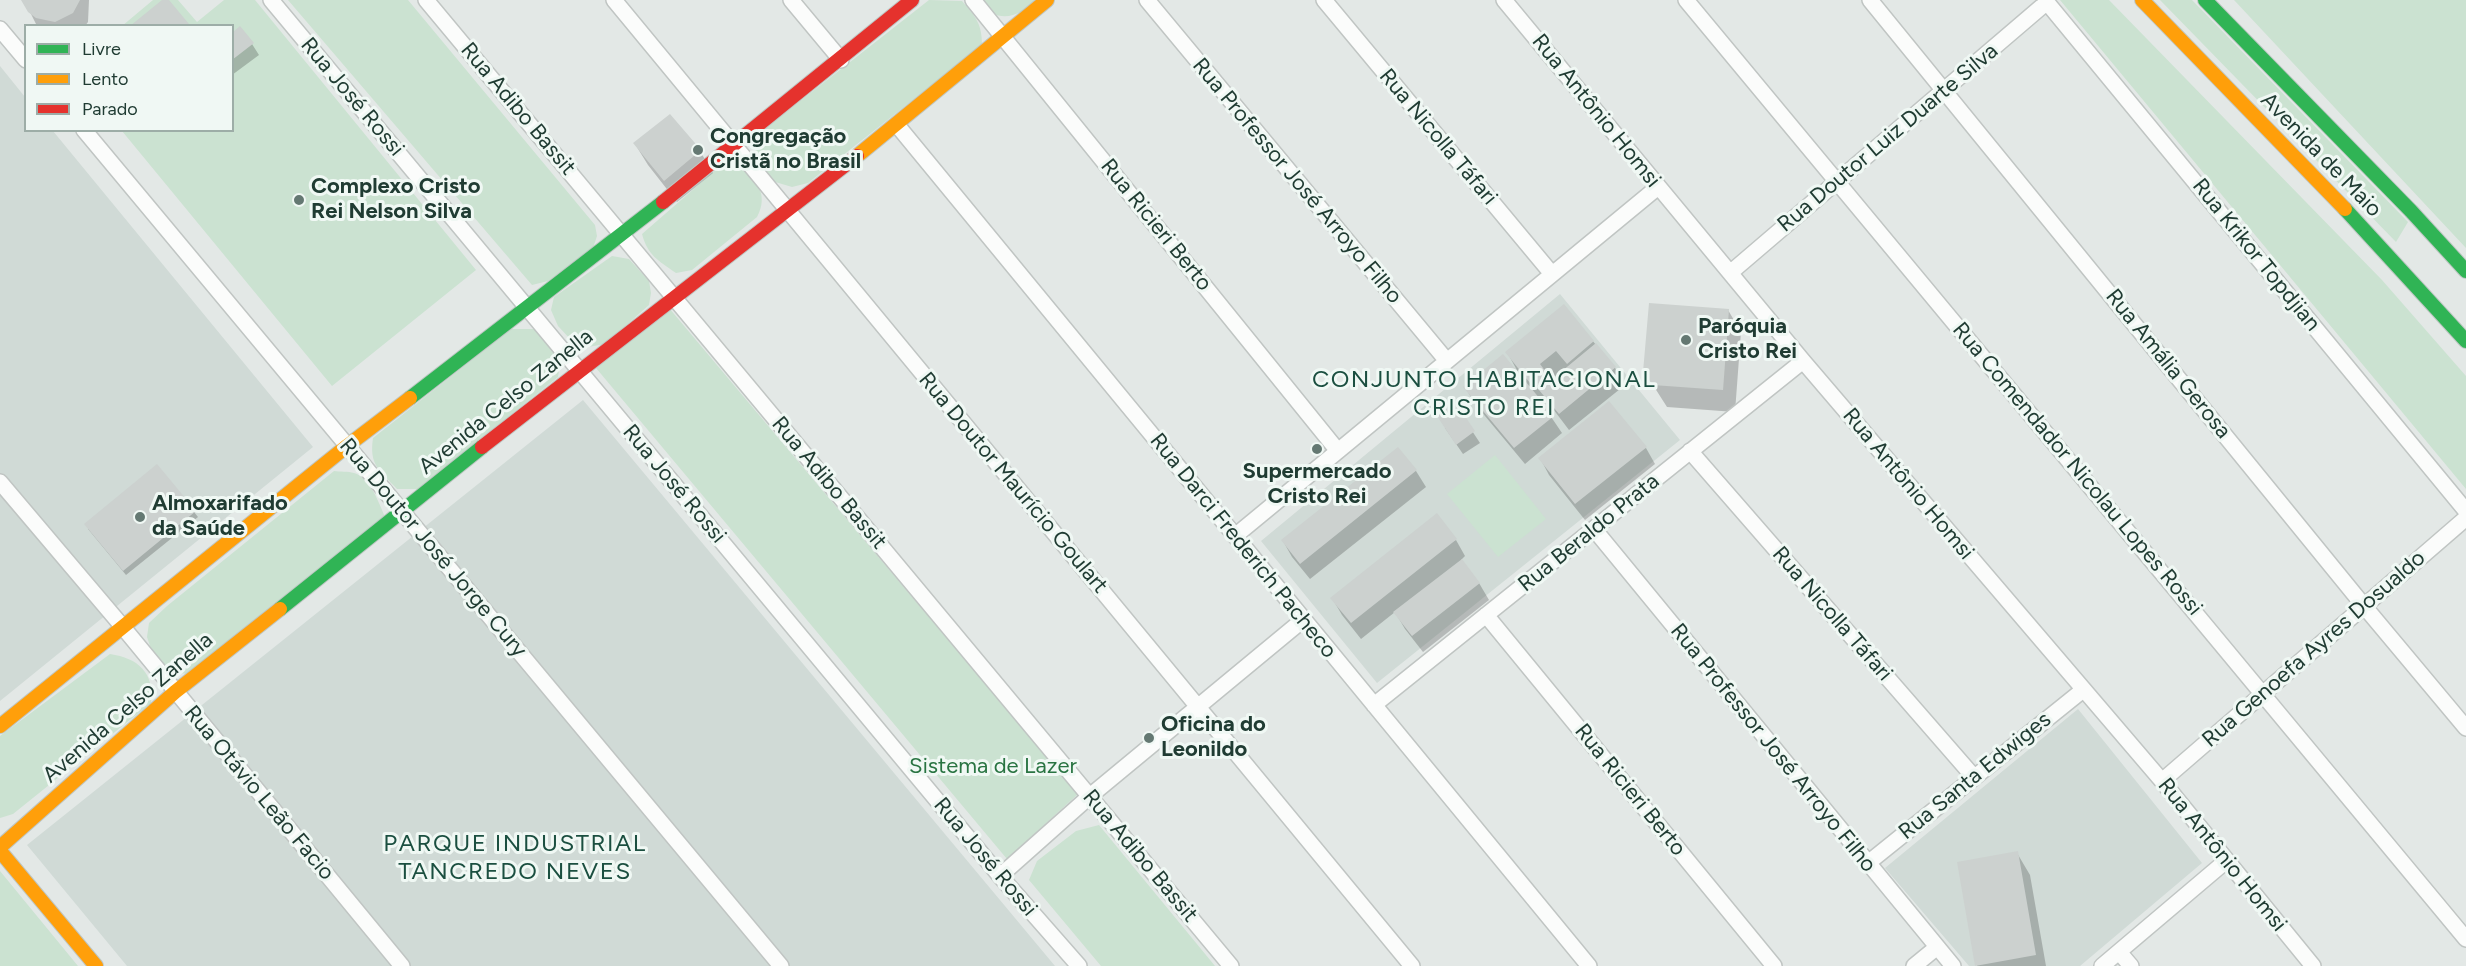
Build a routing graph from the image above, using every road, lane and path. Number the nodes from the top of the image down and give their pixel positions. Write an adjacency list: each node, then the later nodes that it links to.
1 (271, 0): 32 (street, Rua José Rossi)
2 (426, 0): 27 (street, Rua Adibo Bassit)
3 (614, 0): 23 (street, Rua Doutor Maurício Goulart)
4 (791, 0): 19 (street)
5 (912, 0): 19 (street)
6 (973, 0): 17 (street, Rua Ricieri Berto)
7 (1047, 0): 17 (street, Avenida Celso Zanella)
8 (1147, 0): 35 (street, Rua Professor José Arroyo Filho)
9 (1324, 0): 30 (street, Rua Nicolla Táfari)
10 (1504, 0): 25 (street, Rua Antônio Homsi)
11 (1686, 0): 24 (street, Rua Comendador Nicolau Lopes Rossi)
12 (1870, 0): 20 (street, Rua Amália Gerosa)
13 (2142, 0): 33 (street, Avenida de Maio)
14 (2205, 0): 28 (street, Avenida de Maio)
15 (2046, 1): 20 (street, Rua Doutor Luiz Duarte Silva); 41 (street, Rua Krikor Topdjian)
16 (0, 29): 18 (street)
17 (1002, 36): 21 (street, Avenida Celso Zanella); 38 (street, Rua Ricieri Berto)
18 (24, 58)
19 (841, 60): 23 (street)
20 (1945, 90): 24 (street, Rua Doutor Luiz Duarte Silva); 46 (street, Rua Amália Gerosa)
21 (897, 125): 26 (street, Avenida Celso Zanella); 45 (street, Rua Darci Frederich Pacheco)
22 (86, 132): 37 (street, Rua Doutor José Jorge Cury)
23 (735, 146): 26 (street, Rua Doutor Maurício Goulart); 27 (street)
24 (1837, 182): 29 (street, Rua Doutor Luiz Duarte Silva); 52 (street, Rua Comendador Nicolau Lopes Rossi)
25 (1658, 187): 29 (street, Rua Antônio Homsi); 30 (street)
26 (788, 211): 31 (street, Avenida Celso Zanella); 54 (street, Rua Doutor Maurício Goulart)
27 (624, 234): 31 (street, Rua Adibo Bassit); 32 (street)
28 (2466, 271)
29 (1730, 273): 34 (street, Rua Antônio Homsi)
30 (1552, 274): 35 (street)
31 (674, 297): 36 (street, Avenida Celso Zanella); 59 (street, Rua Adibo Bassit)
32 (528, 309): 36 (street, Rua José Rossi); 37 (street)
33 (2466, 341)
34 (1803, 361): 39 (street, Rua Beraldo Prata); 50 (street, Rua Antônio Homsi)
35 (1447, 362): 38 (street)
36 (579, 370): 42 (street, Avenida Celso Zanella); 63 (street, Rua José Rossi)
37 (348, 446): 42 (street, Rua Doutor José Jorge Cury); 49 (street)
38 (1338, 451): 45 (street)
39 (1690, 451): 44 (street, Rua Beraldo Prata); 57 (street, Rua Nicolla Táfari)
40 (0, 482): 49 (street, Rua Otávio Leão Facio)
41 (2466, 511)
42 (403, 512): 51 (street, Avenida Celso Zanella); 69 (street, Rua Doutor José Jorge Cury)
43 (2466, 518): 46 (street, Rua Genoefa Ayres Dosualdo)
44 (1594, 529): 47 (street, Rua Beraldo Prata); 62 (street, Rua Professor José Arroyo Filho)
45 (1235, 536): 48 (street, Rua Darci Frederich Pacheco)
46 (2364, 606): 52 (street, Rua Genoefa Ayres Dosualdo); 56 (street, Rua Amália Gerosa)
47 (1486, 615): 53 (street, Rua Beraldo Prata); 74 (street, Rua Ricieri Berto)
48 (1304, 620): 53 (street, Rua Darci Frederich Pacheco); 54 (street)
49 (122, 626): 51 (street, Rua Otávio Leão Facio); 55 (street)
50 (2083, 690): 57 (street, Rua Santa Edwiges); 58 (street, Rua Antônio Homsi)
51 (175, 692): 60 (street, Avenida Celso Zanella); 68 (street, Rua Otávio Leão Facio)
52 (2264, 693): 58 (street, Rua Genoefa Ayres Dosualdo); 64 (street, Rua Comendador Nicolau Lopes Rossi)
53 (1374, 705): 73 (street, Rua Darci Frederich Pacheco)
54 (1199, 708): 59 (street); 72 (street, Rua Doutor Maurício Goulart)
55 (0, 726)
56 (2466, 728)
57 (1973, 776): 62 (street, Rua Santa Edwiges)
58 (2162, 781): 61 (street, Rua Antônio Homsi)
59 (1089, 796): 63 (street); 71 (street, Rua Adibo Bassit)
60 (0, 849): 67 (street)
61 (2226, 861): 66 (street); 79 (street, Rua Antônio Homsi)
62 (1868, 863): 65 (street, Rua Professor José Arroyo Filho)
63 (1000, 876): 70 (street, Rua José Rossi)
64 (2466, 939)
65 (1936, 948): 75 (street); 76 (street, Rua Professor José Arroyo Filho)
66 (2119, 952): 77 (street); 78 (street)
67 (96, 966)
68 (402, 966)
69 (781, 966)
70 (1078, 966)
71 (1231, 966)
72 (1413, 966)
73 (1589, 966)
74 (1774, 966)
75 (1914, 966)
76 (1953, 966)
77 (2102, 966)
78 (2131, 966)
79 (2313, 966)

